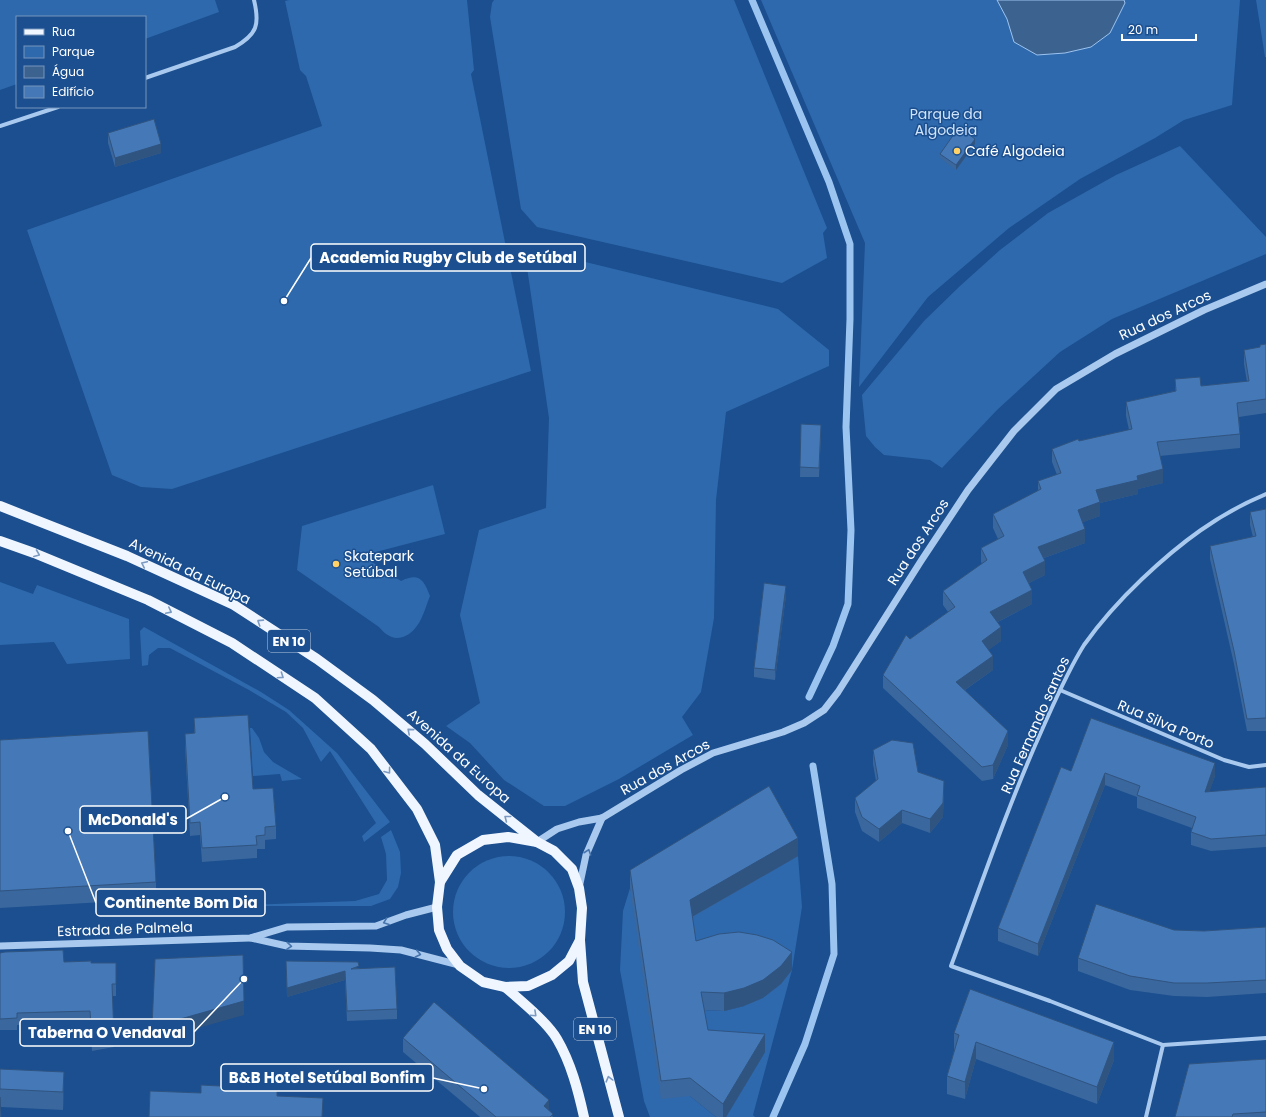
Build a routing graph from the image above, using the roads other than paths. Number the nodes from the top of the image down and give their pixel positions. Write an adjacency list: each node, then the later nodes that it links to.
1 (254, 0): 2 (street)
2 (146, 78)
3 (55, 108): 4 (street)
4 (0, 126)
5 (1266, 284): 11 (street, Rua dos Arcos)
6 (1266, 494): 9 (street, Rua Fernando santos)
7 (0, 506): 12 (main road, Avenida da Europa / EN 10, one-way to 7)
8 (0, 541): 13 (main road, EN 10, one-way to 13)
9 (1060, 690): 10 (street, Rua Silva Porto); 22 (street, Rua Fernando santos)
10 (1266, 766)
11 (602, 818): 12 (street, Rua dos Arcos); 14 (street, one-way to 11)
12 (537, 842): 13 (main road, EN 10); 14 (main road, EN 10)
13 (440, 882): 15 (main road, EN 10)
14 (579, 888): 17 (main road, EN 10)
15 (437, 907): 16 (street, Estrada de Palmela, one-way to 16); 19 (main road, EN 10)
16 (250, 938): 18 (street, Estrada de Palmela); 19 (street, Estrada de Palmela, one-way to 19)
17 (580, 940): 20 (main road, EN 10); 24 (main road, EN 10, one-way to 17)
18 (0, 946)
19 (460, 966): 20 (main road, EN 10)
20 (505, 988): 23 (main road, EN 10, one-way to 23)
21 (1266, 1038): 22 (street)
22 (1163, 1045): 25 (street)
23 (581, 1116)
24 (619, 1117)
25 (1146, 1117)

